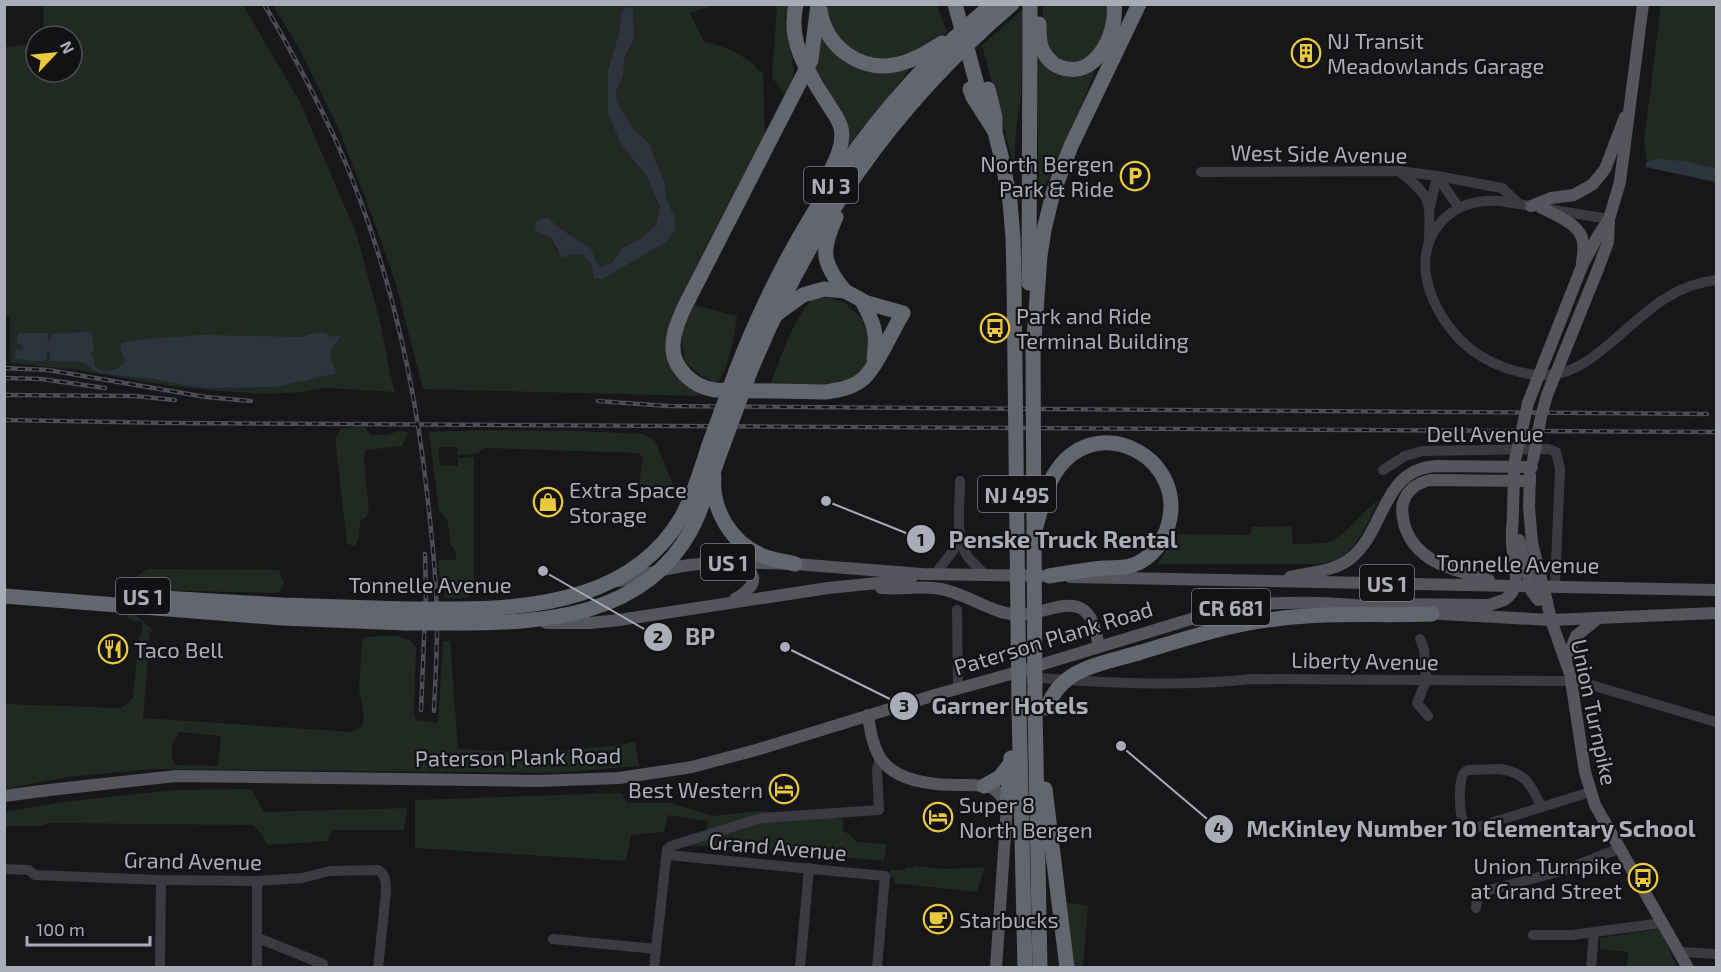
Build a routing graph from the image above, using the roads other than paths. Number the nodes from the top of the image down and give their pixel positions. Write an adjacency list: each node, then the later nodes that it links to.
1 (796, 4): 15 (highway)
2 (818, 4): 13 (highway); 15 (highway)
3 (944, 4): 16 (highway)
4 (955, 4): 16 (highway, bridge)
5 (965, 4): 16 (highway)
6 (993, 4): 13 (highway, NJ 3)
7 (1012, 4): 20 (highway, NJ 3)
8 (1030, 4): 14 (highway, NJ 495)
9 (1038, 4): 14 (highway)
10 (1114, 4): 14 (highway)
11 (1139, 4): 29 (highway)
12 (1643, 4): 17 (main road, Paterson Plank Road)
13 (967, 26): 27 (highway, NJ 3)
14 (1034, 32): 29 (highway, NJ 495)
15 (806, 71): 27 (highway); 37 (highway)
16 (979, 91): 29 (highway, NJ 495)
17 (1632, 99): 24 (main road); 26 (main road, Paterson Plank Road)
18 (1399, 171): 19 (street, West Side Avenue); 21 (street, West Side Avenue); 23 (street)
19 (1201, 172)
20 (854, 176): 32 (highway); 35 (highway, NJ 3)
21 (1437, 176): 22 (street); 23 (street, West Side Avenue); 25 (street, West Side Avenue)
22 (1518, 203): 24 (street); 25 (street)
23 (1430, 207): 28 (street, West Side Avenue)
24 (1537, 207): 26 (street); 30 (main road)
25 (1459, 208): 28 (street)
26 (1609, 219): 30 (main road, Paterson Plank Road); 41 (main road, Paterson Plank Road, bridge)
27 (808, 221): 38 (highway, NJ 3)
28 (1429, 243): 31 (street)
29 (1028, 255): 48 (highway, NJ 495, bridge); 82 (highway, NJ 495, bridge)
30 (1582, 266): 40 (main road, Paterson Plank Road, bridge)
31 (1716, 280)
32 (845, 291): 33 (highway); 35 (highway)
33 (862, 301): 34 (highway); 36 (highway)
34 (898, 312): 36 (highway); 37 (highway)
35 (774, 316): 38 (highway, NJ 3)
36 (874, 327): 37 (highway)
37 (871, 369)
38 (743, 371): 39 (highway, NJ 3, bridge)
39 (716, 450): 50 (highway); 51 (highway, NJ 3); 57 (highway, NJ 3)
40 (1515, 463): 41 (main road); 44 (main road, Paterson Plank Road); 56 (main road)
41 (1532, 463): 45 (main road, Paterson Plank Road)
42 (1383, 470): 61 (street, Dell Avenue)
43 (960, 481): 47 (street)
44 (1513, 481): 45 (main road); 46 (main road, Paterson Plank Road); 59 (main road)
45 (1530, 482): 64 (main road, Paterson Plank Road, bridge)
46 (1513, 512): 64 (main road, Paterson Plank Road, bridge); 66 (main road, Paterson Plank Road, bridge)
47 (960, 526): 53 (street); 54 (street)
48 (1033, 538): 55 (highway, bridge); 83 (highway, NJ 495, bridge)
49 (738, 562): 50 (main road, Tonnelle Avenue / US 1); 51 (main road, Tonnelle Avenue / US 1); 65 (main road)
50 (795, 564): 52 (main road, Tonnelle Avenue / US 1)
51 (661, 570): 57 (main road, Tonnelle Avenue / US 1); 74 (highway, NJ 3)
52 (922, 574): 53 (main road, Tonnelle Avenue / US 1); 58 (main road, Tonnelle Avenue / US 1)
53 (935, 574): 54 (main road, Tonnelle Avenue / US 1)
54 (986, 575): 55 (main road, Tonnelle Avenue / US 1)
55 (1048, 576): 56 (main road, Tonnelle Avenue / US 1)
56 (1271, 582): 59 (main road, Tonnelle Avenue / US 1)
57 (609, 584): 71 (highway, Tonnelle Avenue / US 1)
58 (856, 585): 65 (main road, Tonnelle Avenue / US 1); 76 (main road)
59 (1504, 585): 61 (main road, Tonnelle Avenue / US 1)
60 (4, 586): 68 (highway, Tonnelle Avenue / US 1)
61 (1555, 586): 62 (main road, Tonnelle Avenue / US 1)
62 (1716, 590)
63 (4, 596): 68 (highway, Tonnelle Avenue / US 1)
64 (1542, 601): 73 (main road, Paterson Plank Road)
65 (729, 603): 74 (main road, Tonnelle Avenue / US 1)
66 (1369, 606): 70 (main road, Paterson Plank Road / CR 681); 76 (main road, Paterson Plank Road / CR 681)
67 (957, 610): 81 (street)
68 (282, 611): 71 (highway, Tonnelle Avenue / US 1, bridge)
69 (1716, 613): 72 (main road)
70 (1432, 614): 73 (main road, Paterson Plank Road); 83 (highway, bridge)
71 (458, 616): 74 (highway, Tonnelle Avenue / US 1)
72 (1598, 619): 73 (main road); 77 (main road)
73 (1551, 620): 77 (main road, Union Turnpike)
74 (510, 623)
75 (1420, 639): 79 (street)
76 (1099, 646): 78 (main road, Paterson Plank Road / CR 681)
77 (1566, 661): 80 (main road, Union Turnpike)
78 (1007, 675): 79 (street, Liberty Avenue); 81 (main road, Paterson Plank Road / CR 681)
79 (1426, 681): 80 (street, Liberty Avenue); 85 (street)
80 (1571, 681): 86 (street, Liberty Avenue); 91 (main road, Union Turnpike)
81 (957, 688): 84 (main road, Paterson Plank Road / CR 681)
82 (1019, 708): 89 (highway); 119 (highway, NJ 495)
83 (1041, 708): 87 (highway, NJ 495)
84 (867, 715): 88 (main road); 92 (main road, Paterson Plank Road / CR 681)
85 (1428, 716)
86 (1716, 722)
87 (1035, 754): 102 (highway); 120 (highway, NJ 495)
88 (880, 758): 90 (main road); 96 (street)
89 (1010, 764): 90 (highway); 93 (highway)
90 (984, 786): 93 (main road)
91 (1590, 792): 94 (street); 95 (main road, Union Turnpike)
92 (4, 796)
93 (1007, 805): 118 (main road)
94 (1542, 807): 94 (street)
95 (1618, 849): 101 (street); 103 (main road, Union Turnpike)
96 (667, 855): 97 (street, Grand Avenue); 108 (street)
97 (809, 868): 116 (street); 117 (street, Grand Avenue)
98 (4, 869): 99 (street, Grand Avenue)
99 (161, 880): 100 (street, Grand Avenue); 112 (street)
100 (257, 881): 106 (street); 114 (street, Grand Avenue)
101 (1476, 908)
102 (1060, 917): 121 (highway); 122 (highway)
103 (1662, 923): 104 (street); 109 (main road, Union Turnpike)
104 (1594, 933): 105 (street); 123 (street)
105 (1533, 935)
106 (258, 938): 111 (street); 113 (street)
107 (553, 939): 108 (street)
108 (656, 949): 115 (street)
109 (1680, 952): 110 (street); 124 (main road, Union Turnpike)
110 (1716, 954)
111 (323, 964)
112 (159, 968)
113 (257, 968)
114 (378, 968)
115 (654, 968)
116 (800, 968)
117 (877, 968)
118 (996, 968)
119 (1025, 968)
120 (1040, 968)
121 (1062, 968)
122 (1067, 968)
123 (1591, 968)
124 (1688, 968)

